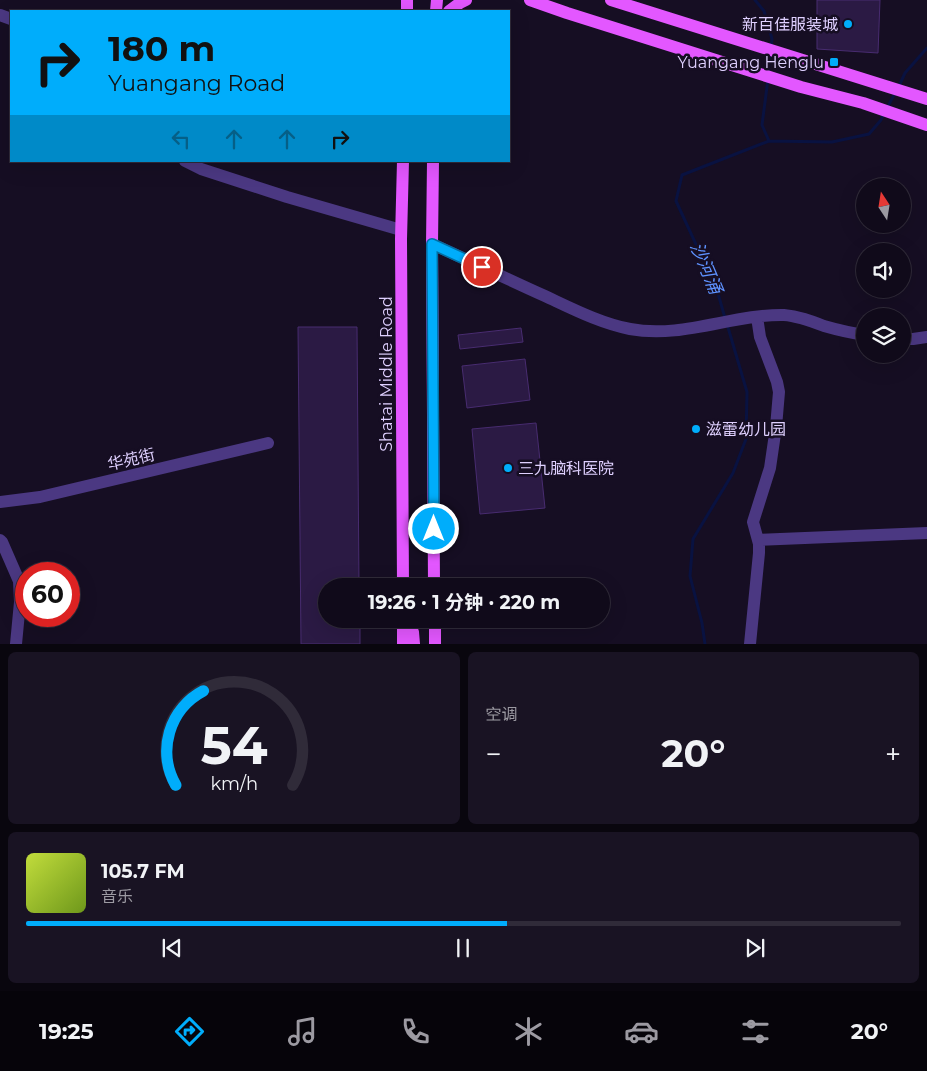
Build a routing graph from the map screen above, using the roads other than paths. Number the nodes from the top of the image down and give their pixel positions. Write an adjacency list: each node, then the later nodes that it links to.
1 (466, 0): 5 (main road)
2 (530, 0): 6 (main road)
3 (564, 0): 6 (main road)
4 (611, 0): 7 (main road)
5 (450, 10)
6 (567, 13): 8 (main road)
7 (923, 98)
8 (927, 124)
9 (187, 162): 12 (street)
10 (403, 162): 12 (main road, Shatai Middle Road)
11 (433, 162): 13 (main road)
12 (401, 230): 23 (main road, Shatai Middle Road)
13 (432, 244): 14 (street); 24 (main road)
14 (751, 318): 15 (street); 22 (street)
15 (856, 333)
16 (927, 337): 17 (street)
17 (911, 339)
18 (268, 443): 19 (street, 华苑街)
19 (0, 502)
20 (927, 533): 22 (street)
21 (0, 540): 28 (street)
22 (758, 540): 32 (street)
23 (403, 578)
24 (434, 578)
25 (404, 628): 29 (main road)
26 (411, 628): 30 (main road)
27 (435, 628): 31 (main road)
28 (16, 644)
29 (403, 644)
30 (414, 644)
31 (435, 644)
32 (750, 644)

